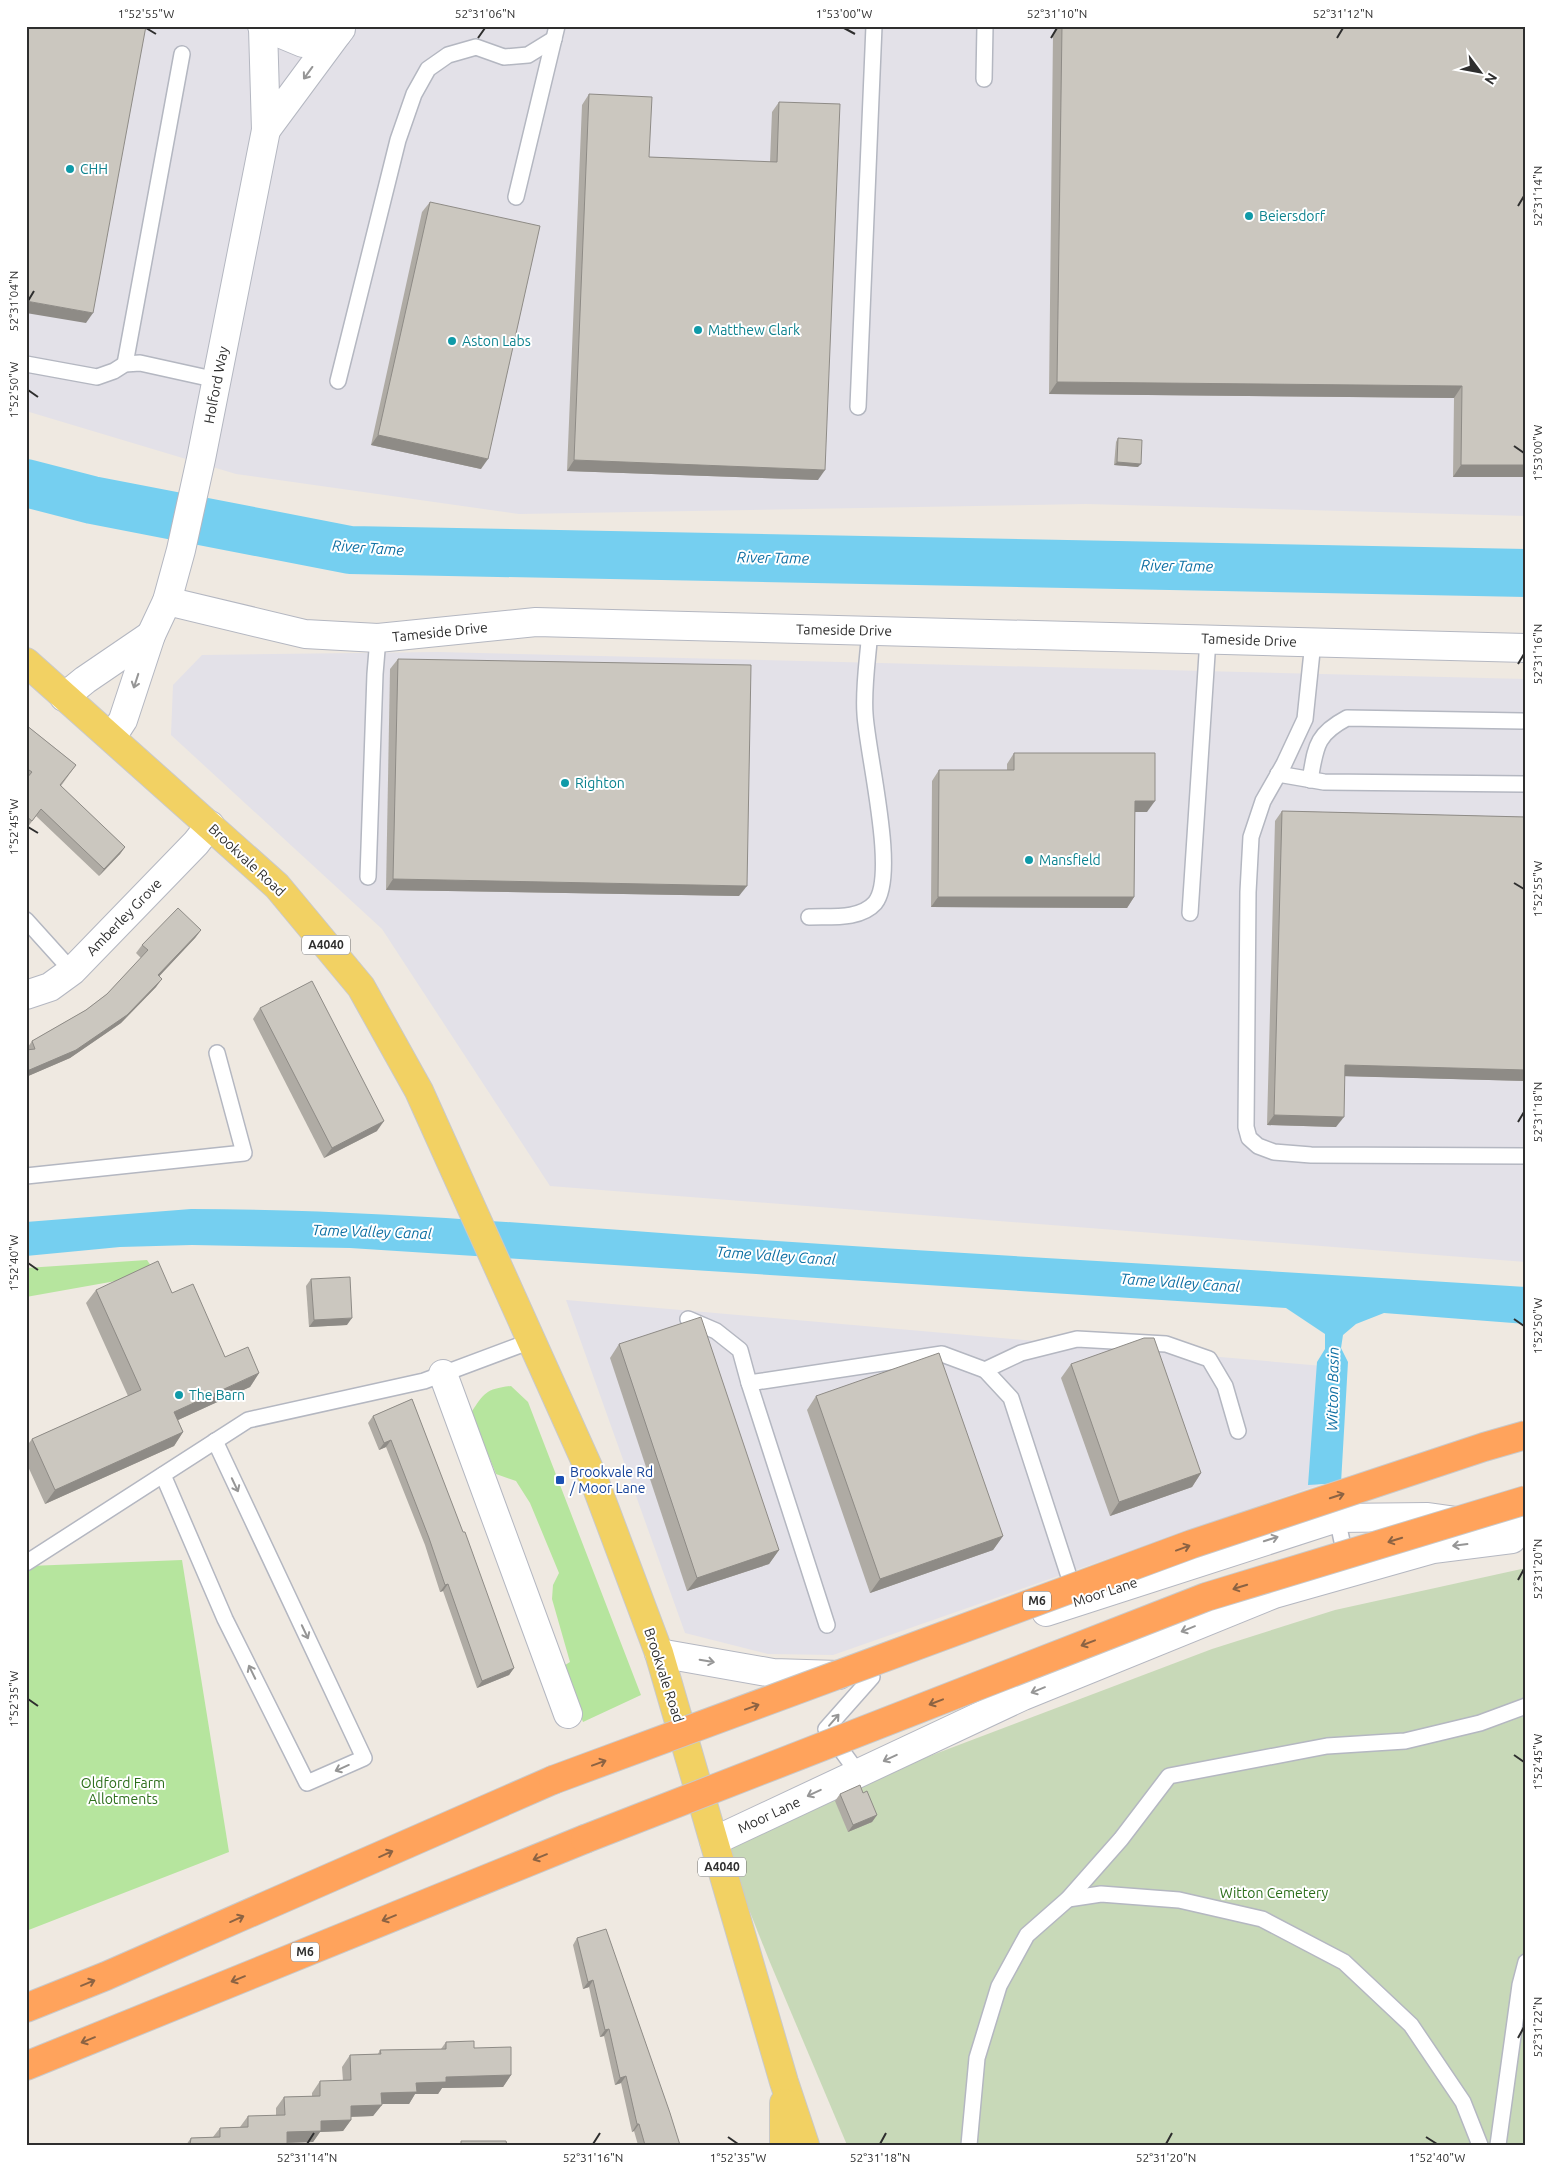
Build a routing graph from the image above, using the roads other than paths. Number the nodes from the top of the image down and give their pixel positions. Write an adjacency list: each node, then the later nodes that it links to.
1 (874, 26): 14 (lane)
2 (986, 26): 7 (lane)
3 (263, 27): 4 (street); 8 (street, Holford Way)
4 (341, 30): 8 (street, Holford Way, one-way to 8)
5 (556, 33): 9 (lane); 13 (lane)
6 (182, 54): 11 (lane)
7 (984, 79)
8 (266, 130): 12 (street, Holford Way)
9 (516, 197)
10 (26, 364): 11 (lane)
11 (126, 364): 12 (lane)
12 (217, 380): 15 (street, Holford Way)
13 (338, 381)
14 (858, 407)
15 (167, 600): 17 (street, Holford Way); 18 (street, Tameside Drive)
16 (870, 630): 18 (street, Tameside Drive); 19 (street, Tameside Drive); 32 (lane)
17 (151, 635): 23 (street); 25 (street, Holford Way, one-way to 25)
18 (378, 638): 30 (lane)
19 (1208, 639): 20 (street, Tameside Drive); 31 (lane)
20 (1313, 642): 21 (street, Tameside Drive); 26 (lane)
21 (1526, 648)
22 (26, 662): 23 (main road, Brookvale Road / A4040)
23 (64, 697): 25 (main road, Brookvale Road / A4040)
24 (1522, 721): 27 (lane)
25 (112, 737): 29 (main road, Brookvale Road / A4040)
26 (1278, 774): 27 (lane); 37 (lane)
27 (1310, 780): 28 (lane)
28 (1524, 784)
29 (210, 825): 34 (street, Amberley Grove); 40 (main road, Brookvale Road / A4040)
30 (368, 877)
31 (1190, 912)
32 (809, 917)
33 (26, 920): 34 (lane)
34 (72, 971): 35 (street, Amberley Grove)
35 (26, 995)
36 (217, 1053): 38 (lane)
37 (1526, 1156)
38 (26, 1176)
39 (688, 1319): 43 (lane)
40 (531, 1341): 42 (lane); 56 (main road, Brookvale Road / A4040)
41 (985, 1370): 43 (lane); 44 (lane); 54 (lane)
42 (444, 1374): 46 (lane); 59 (street)
43 (749, 1384): 55 (lane)
44 (1238, 1431)
45 (1526, 1435): 64 (highway, M6, one-way to 45, bridge)
46 (215, 1441): 47 (lane); 47 (lane, one-way to 47)
47 (163, 1475): 52 (lane)
48 (1526, 1500): 65 (highway, M6, one-way to 65, bridge)
49 (1337, 1518): 50 (street, Moor Lane); 53 (lane); 54 (street, Moor Lane, one-way to 49)
50 (1526, 1531)
51 (1526, 1538): 53 (street, Moor Lane, one-way to 53)
52 (26, 1564)
53 (1349, 1572): 60 (street, Moor Lane, one-way to 60)
54 (1077, 1601): 57 (street, Moor Lane)
55 (826, 1624)
56 (659, 1652): 57 (street, Moor Lane, one-way to 57); 61 (main road, Brookvale Road / A4040)
57 (872, 1677): 60 (lane, one-way to 57)
58 (1526, 1706): 62 (lane)
59 (568, 1714)
60 (858, 1772): 61 (street, Moor Lane, one-way to 61)
61 (714, 1841): 66 (main road, Brookvale Road / A4040)
62 (1068, 1899): 69 (lane); 70 (lane)
63 (1526, 1962): 71 (lane)
64 (26, 2008)
65 (26, 2066)
66 (784, 2082): 67 (main road, Brookvale Road / A4040); 68 (main road, Brookvale Road / A4040)
67 (784, 2145)
68 (805, 2145)
69 (969, 2145)
70 (1480, 2145)
71 (1498, 2145)

